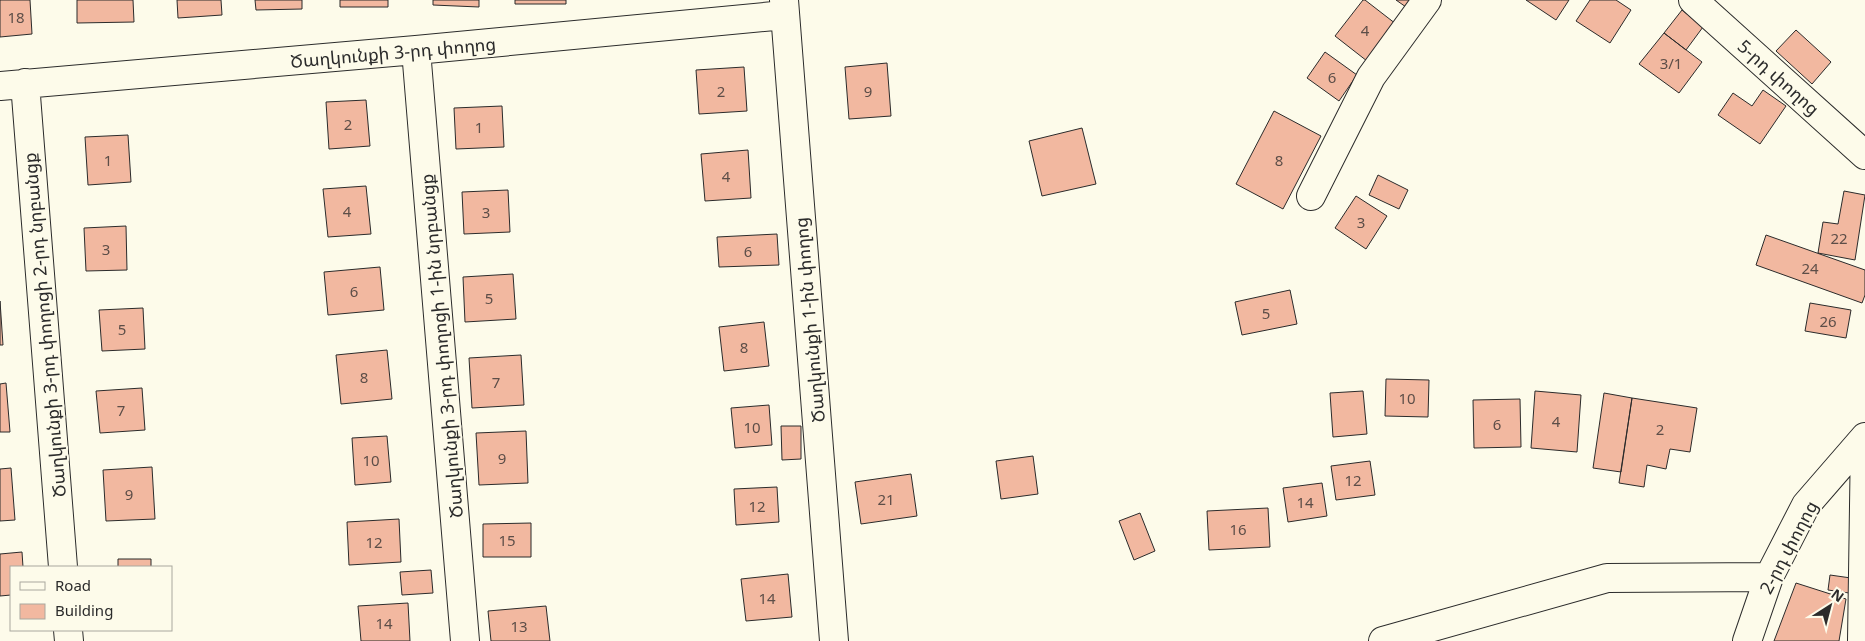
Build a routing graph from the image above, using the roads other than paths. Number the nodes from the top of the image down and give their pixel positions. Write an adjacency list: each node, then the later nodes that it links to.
1 (1427, 0): 7 (street)
2 (1693, 0): 6 (street, 5-րդ փողոց)
3 (784, 7): 4 (street, Ծաղկունքի 3-րդ փողոց); 13 (street, Ծաղկունքի 1-ին փողոց)
4 (416, 50): 5 (street, Ծաղկունքի 3-րդ փողոց); 12 (street, Ծաղկունքի 3-րդ փողոցի 1-ին նրբանցք)
5 (12, 84): 9 (street, Ծաղկունքի 3-րդ փողոցի 2-րդ նրբանցք)
6 (1865, 155)
7 (1311, 196)
8 (1865, 438): 10 (street, 2-րդ փողոց); 11 (street, 2-րդ փողոց)
9 (63, 566)
10 (1768, 577): 14 (street); 15 (street, 2-րդ փողոց)
11 (1863, 636)
12 (465, 641)
13 (834, 641)
14 (1383, 641)
15 (1747, 641)

